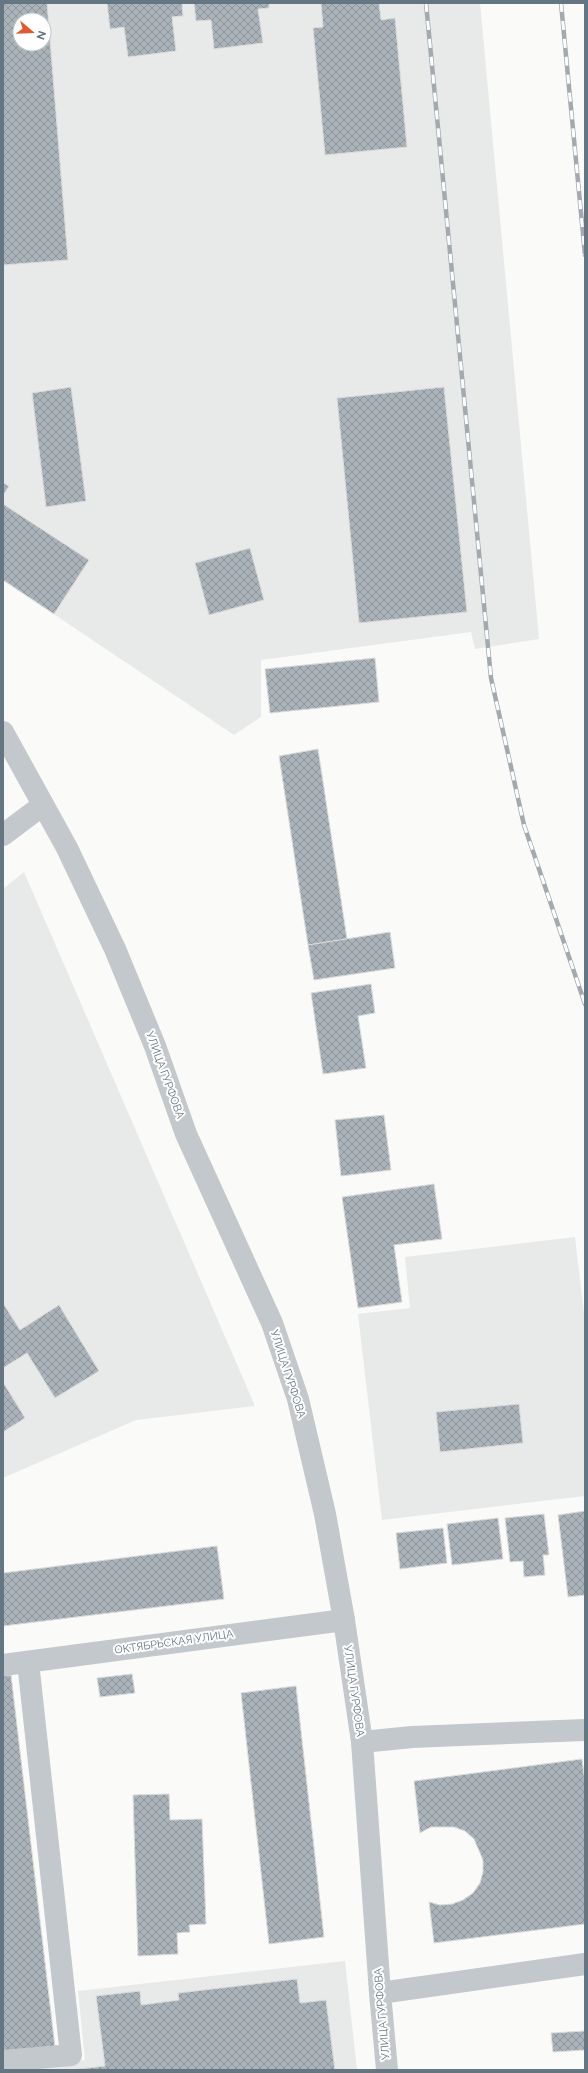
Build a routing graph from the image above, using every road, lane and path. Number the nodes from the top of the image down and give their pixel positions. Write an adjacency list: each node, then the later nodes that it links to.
1 (3, 732): 2 (street, УЛИЦА ГУРФОВА)
2 (43, 805): 3 (street); 4 (street, УЛИЦА ГУРФОВА)
3 (3, 835)
4 (344, 1620): 5 (street, ОКТЯБРЬСКАЯ УЛИЦА); 8 (street, УЛИЦА ГУРФОВА)
5 (28, 1662): 6 (street, ОКТЯБРЬСКАЯ УЛИЦА); 11 (street)
6 (3, 1665)
7 (585, 1730): 8 (street)
8 (362, 1742): 10 (street, УЛИЦА ГУРФОВА)
9 (585, 1964): 10 (street)
10 (380, 1993): 12 (street, УЛИЦА ГУРФОВА)
11 (3, 2061)
12 (387, 2070)

